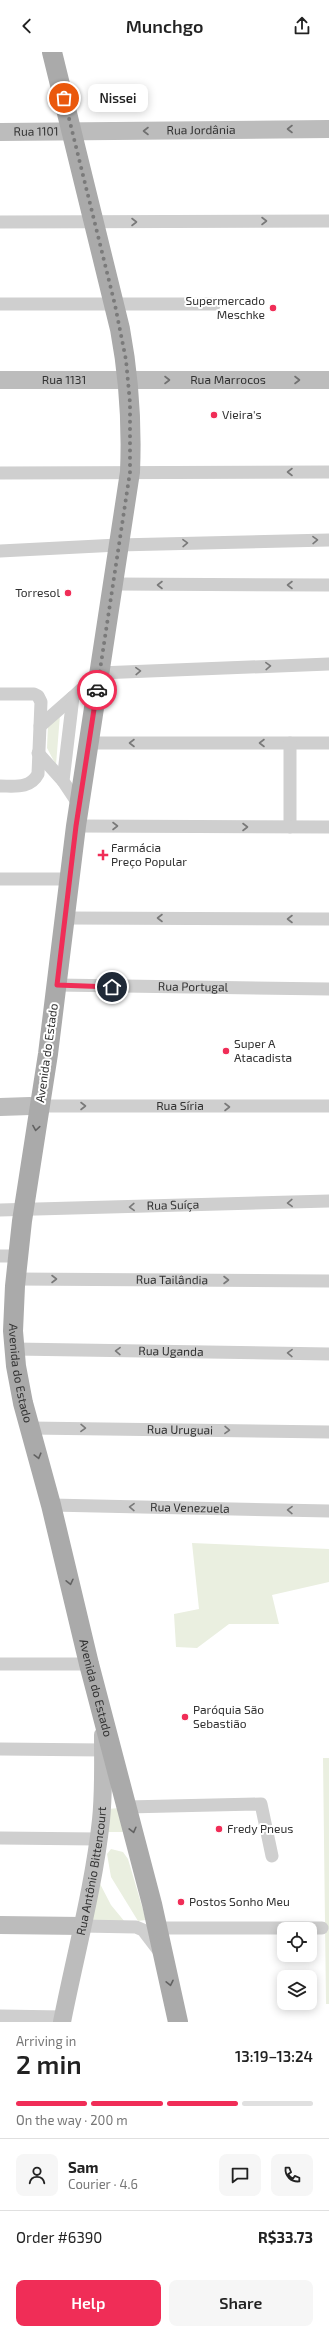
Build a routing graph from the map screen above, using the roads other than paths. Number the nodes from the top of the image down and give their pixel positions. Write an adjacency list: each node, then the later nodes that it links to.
1 (52, 52): 3 (main road, Avenida do Estado)
2 (329, 129): 3 (street, Rua Jordânia, one-way to 3)
3 (72, 131): 4 (street, Rua 1101); 7 (main road, Avenida do Estado)
4 (0, 132)
5 (329, 221): 7 (street, one-way to 5)
6 (0, 222): 7 (street)
7 (95, 222): 10 (main road, Avenida do Estado)
8 (0, 304): 10 (street)
9 (215, 304): 10 (street)
10 (115, 305): 12 (main road, Avenida do Estado)
11 (0, 380): 12 (street, Rua 1131)
12 (128, 380): 13 (street, Rua Marrocos, one-way to 13); 14 (main road, Avenida do Estado)
13 (329, 380)
14 (130, 472): 15 (street, one-way to 14); 16 (street); 18 (main road, Avenida do Estado)
15 (329, 472)
16 (0, 473)
17 (329, 540): 18 (street, one-way to 17)
18 (118, 545): 19 (street); 20 (main road, Avenida do Estado)
19 (0, 551)
20 (113, 584): 21 (street, one-way to 20); 23 (main road, Avenida do Estado)
21 (329, 585)
22 (329, 664): 23 (street, one-way to 22)
23 (99, 673): 25 (street); 27 (main road, Avenida do Estado)
24 (0, 694): 26 (street)
25 (73, 697): 26 (street); 31 (street)
26 (40, 726): 30 (street)
27 (88, 743): 28 (street, one-way to 27); 33 (main road, Avenida do Estado)
28 (290, 743): 29 (street); 35 (street)
29 (329, 743)
30 (38, 753): 31 (street); 32 (street)
31 (63, 780): 33 (street)
32 (0, 786)
33 (79, 805): 34 (main road, Avenida do Estado)
34 (76, 826): 35 (street, one-way to 35); 38 (main road, Avenida do Estado)
35 (290, 827): 36 (street)
36 (329, 827)
37 (0, 879): 38 (street)
38 (70, 879): 39 (main road, Avenida do Estado)
39 (66, 918): 40 (street, one-way to 39); 41 (main road, Avenida do Estado)
40 (329, 919)
41 (57, 985): 42 (street, Rua Portugal); 43 (main road, Avenida do Estado)
42 (329, 990)
43 (35, 1106): 44 (street, Rua Síria, one-way to 44); 45 (street); 48 (main road, Avenida do Estado, one-way to 48)
44 (329, 1106)
45 (0, 1107)
46 (329, 1202): 48 (street, Rua Suíça, one-way to 48)
47 (0, 1210): 48 (street, Rua Suíça)
48 (20, 1210): 49 (main road, Avenida do Estado)
49 (9, 1256): 50 (main road, Avenida do Estado)
50 (15, 1279): 51 (street, Rua Tailândia, one-way to 51); 52 (main road, Avenida do Estado)
51 (329, 1281)
52 (14, 1349): 53 (street, Rua Uganda, one-way to 52); 54 (main road, Avenida do Estado)
53 (329, 1354)
54 (30, 1428): 55 (street, Rua Uruguai, one-way to 55); 56 (main road, Avenida do Estado, one-way to 56)
55 (329, 1432)
56 (51, 1505): 57 (street, Rua Venezuela, one-way to 56); 59 (main road, Avenida do Estado, one-way to 59)
57 (329, 1511)
58 (0, 1664): 59 (street)
59 (89, 1664): 60 (main road, Avenida do Estado)
60 (103, 1718): 62 (street, Rua Antônio Bittencourt); 63 (main road, Avenida do Estado)
61 (0, 1749): 62 (street)
62 (103, 1750): 65 (street, Rua Antônio Bittencourt)
63 (127, 1808): 66 (street); 69 (main road, Avenida do Estado, one-way to 69)
64 (0, 1838): 65 (street)
65 (98, 1839): 68 (street, Rua Antônio Bittencourt)
66 (272, 1856)
67 (0, 1925): 68 (street)
68 (82, 1926): 71 (street); 73 (street, Rua Antônio Bittencourt)
69 (158, 1928): 70 (street); 71 (main road, Avenida do Estado)
70 (322, 1928)
71 (165, 1959): 74 (main road, Avenida do Estado, one-way to 74)
72 (0, 2016): 73 (street)
73 (62, 2020)
74 (178, 2022)

